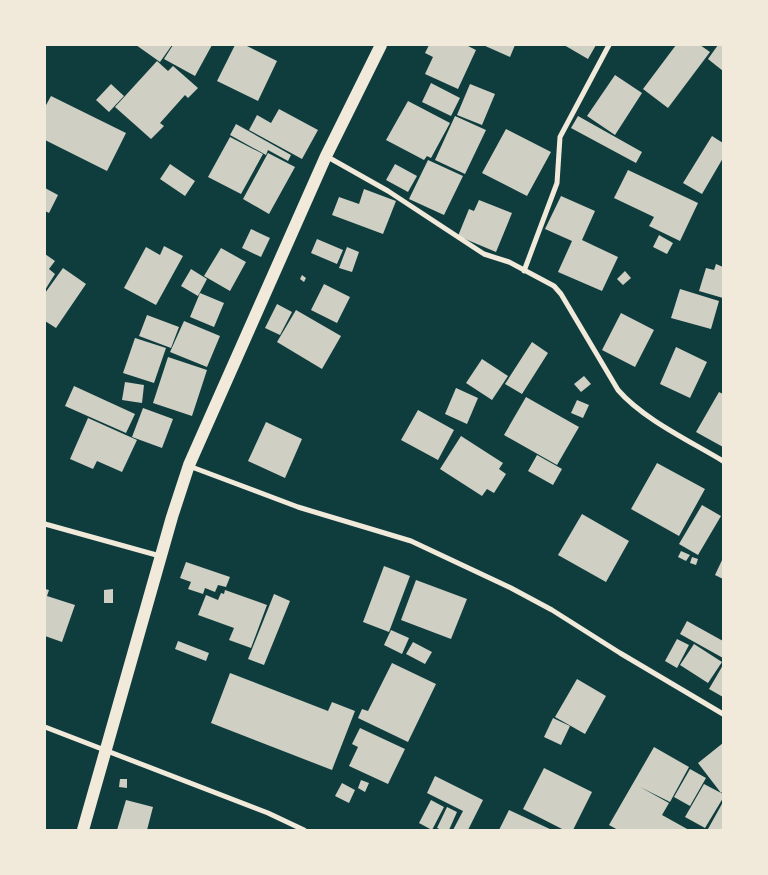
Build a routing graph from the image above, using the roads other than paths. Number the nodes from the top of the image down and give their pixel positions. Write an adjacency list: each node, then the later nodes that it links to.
1 (381, 45): 3 (main road)
2 (609, 45): 4 (street)
3 (326, 156): 4 (street); 6 (main road)
4 (524, 271): 5 (street)
5 (723, 461)
6 (189, 465): 8 (main road); 9 (street)
7 (45, 524): 8 (street)
8 (160, 556): 11 (main road)
9 (723, 714)
10 (45, 727): 11 (street)
11 (104, 751): 12 (main road); 13 (street)
12 (83, 830)
13 (304, 830)

